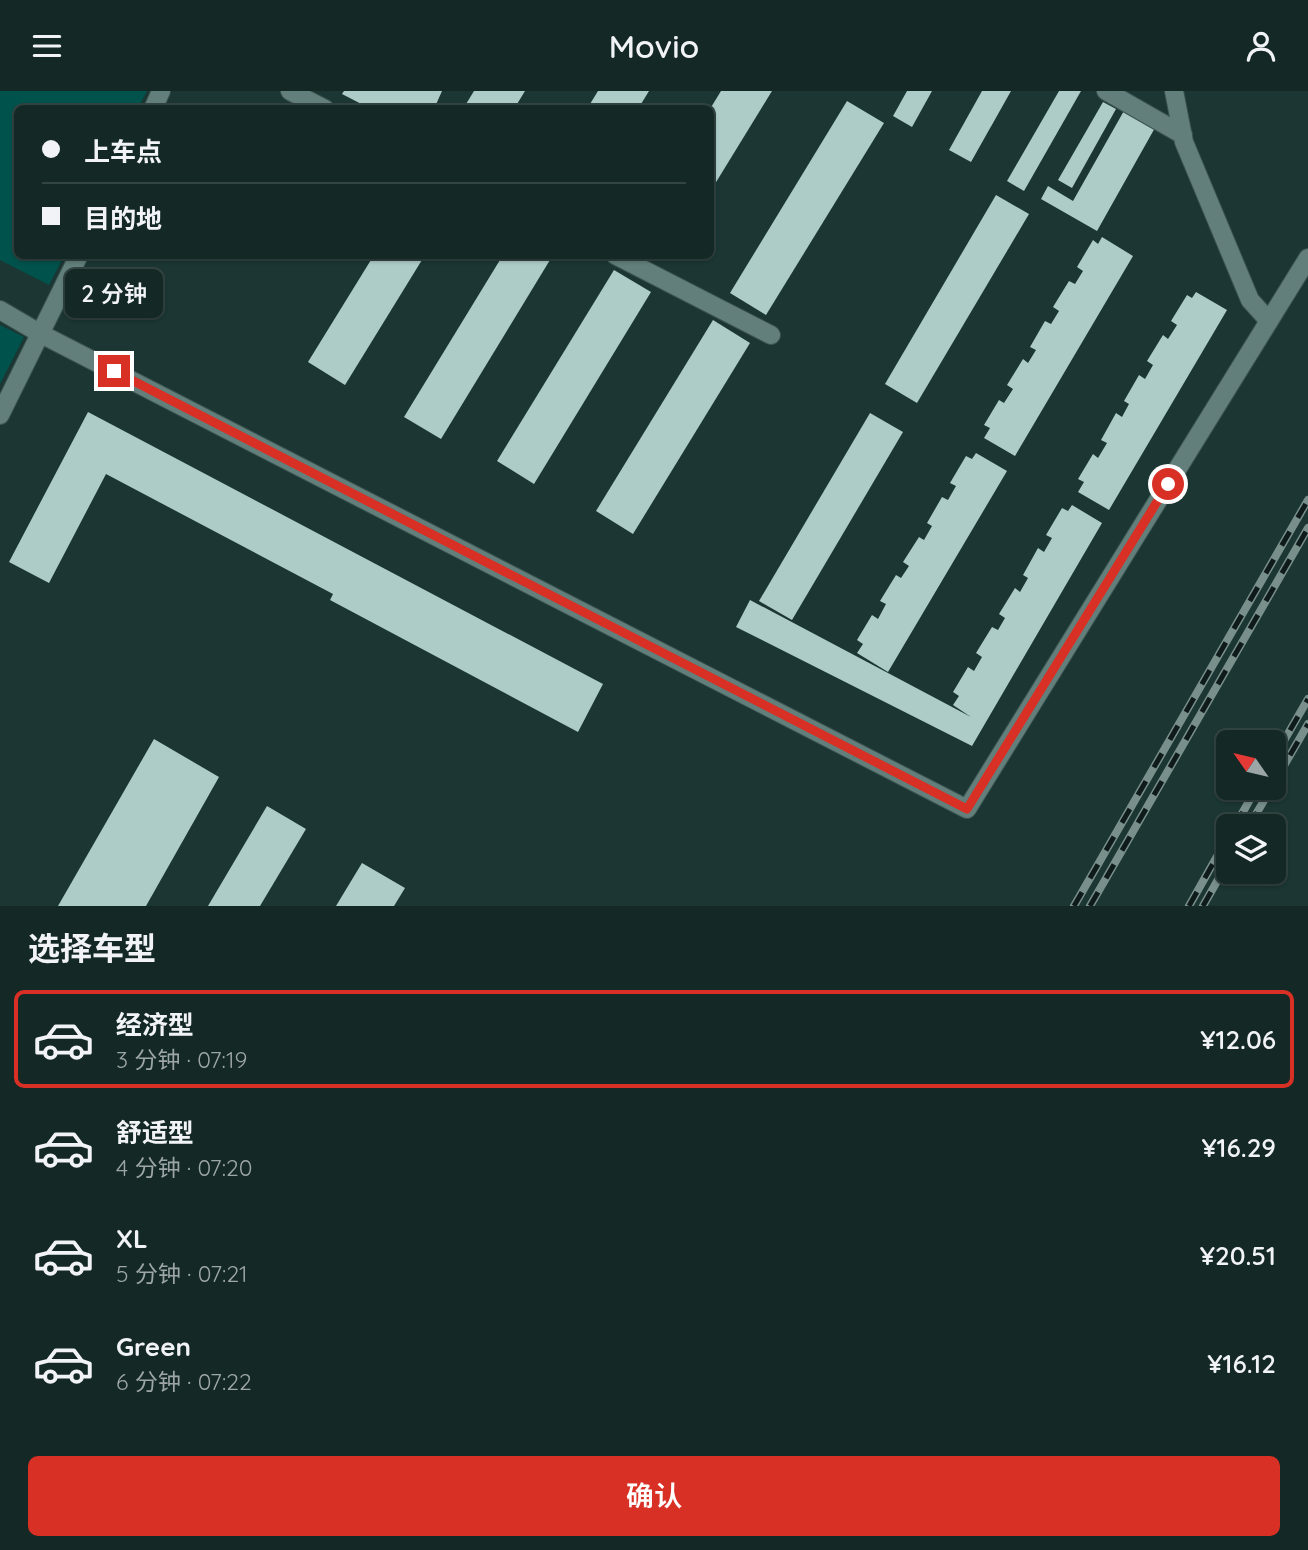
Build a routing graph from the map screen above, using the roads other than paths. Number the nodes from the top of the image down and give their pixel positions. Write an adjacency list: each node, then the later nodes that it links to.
1 (290, 91): 4 (street)
2 (1106, 91): 5 (street)
3 (1174, 91): 5 (street)
4 (317, 105)
5 (1183, 135): 10 (street)
6 (1308, 258): 10 (street)
7 (77, 259): 11 (street)
8 (623, 259): 12 (street)
9 (0, 310): 11 (street)
10 (1269, 321): 11 (street)
11 (40, 334): 13 (street)
12 (771, 335)
13 (0, 415)

